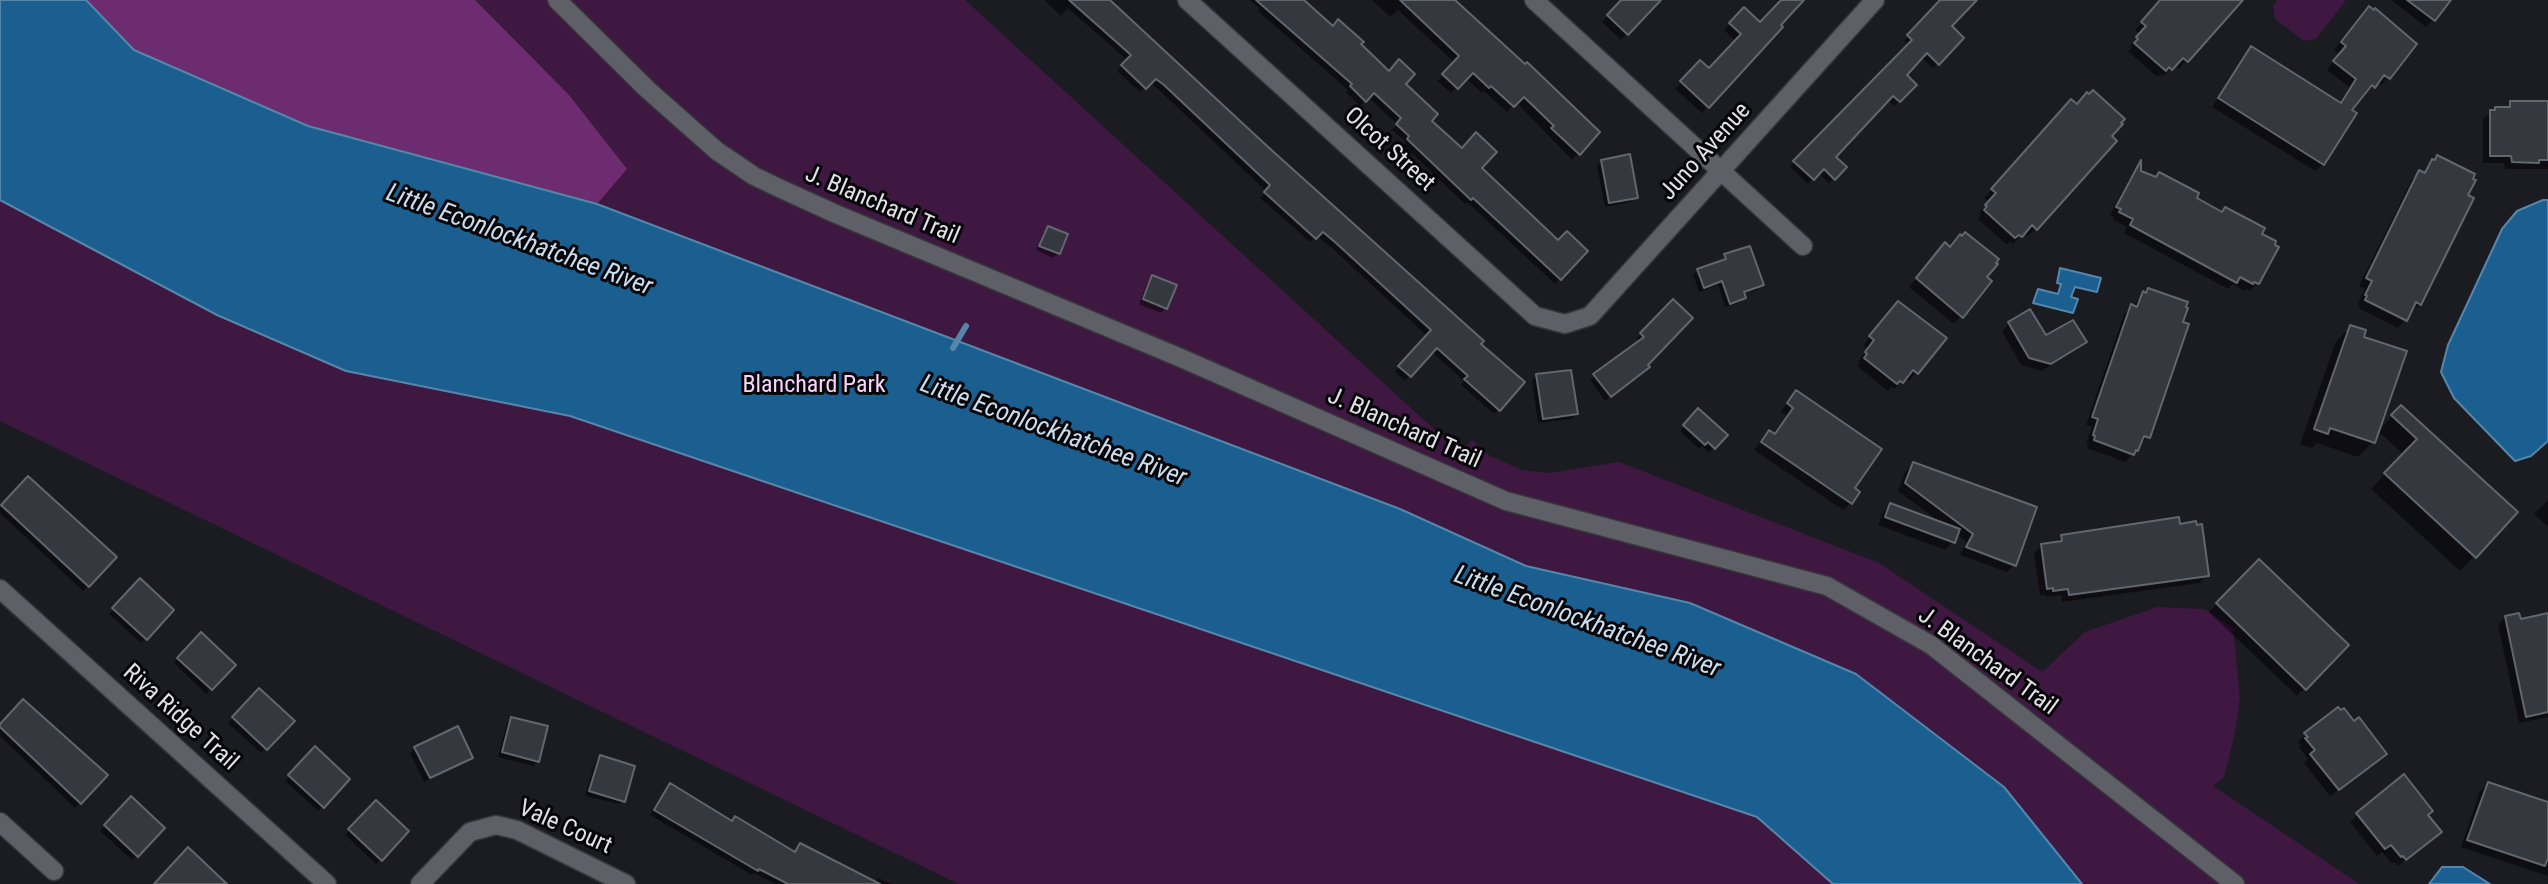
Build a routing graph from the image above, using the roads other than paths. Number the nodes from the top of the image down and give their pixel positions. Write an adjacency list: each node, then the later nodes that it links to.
1 (556, 0): 14 (street, J. Blanchard Trail)
2 (1187, 0): 7 (street, Olcot Street)
3 (1875, 0): 5 (street, Juno Avenue)
4 (1546, 4): 5 (street)
5 (1722, 172): 6 (street); 7 (street, Juno Avenue)
6 (1802, 246)
7 (1565, 324)
8 (0, 589): 11 (street, Riva Ridge Trail)
9 (0, 822): 10 (street)
10 (54, 871)
11 (327, 884)
12 (419, 884): 13 (street, Vale Court)
13 (626, 884)
14 (2235, 884)

